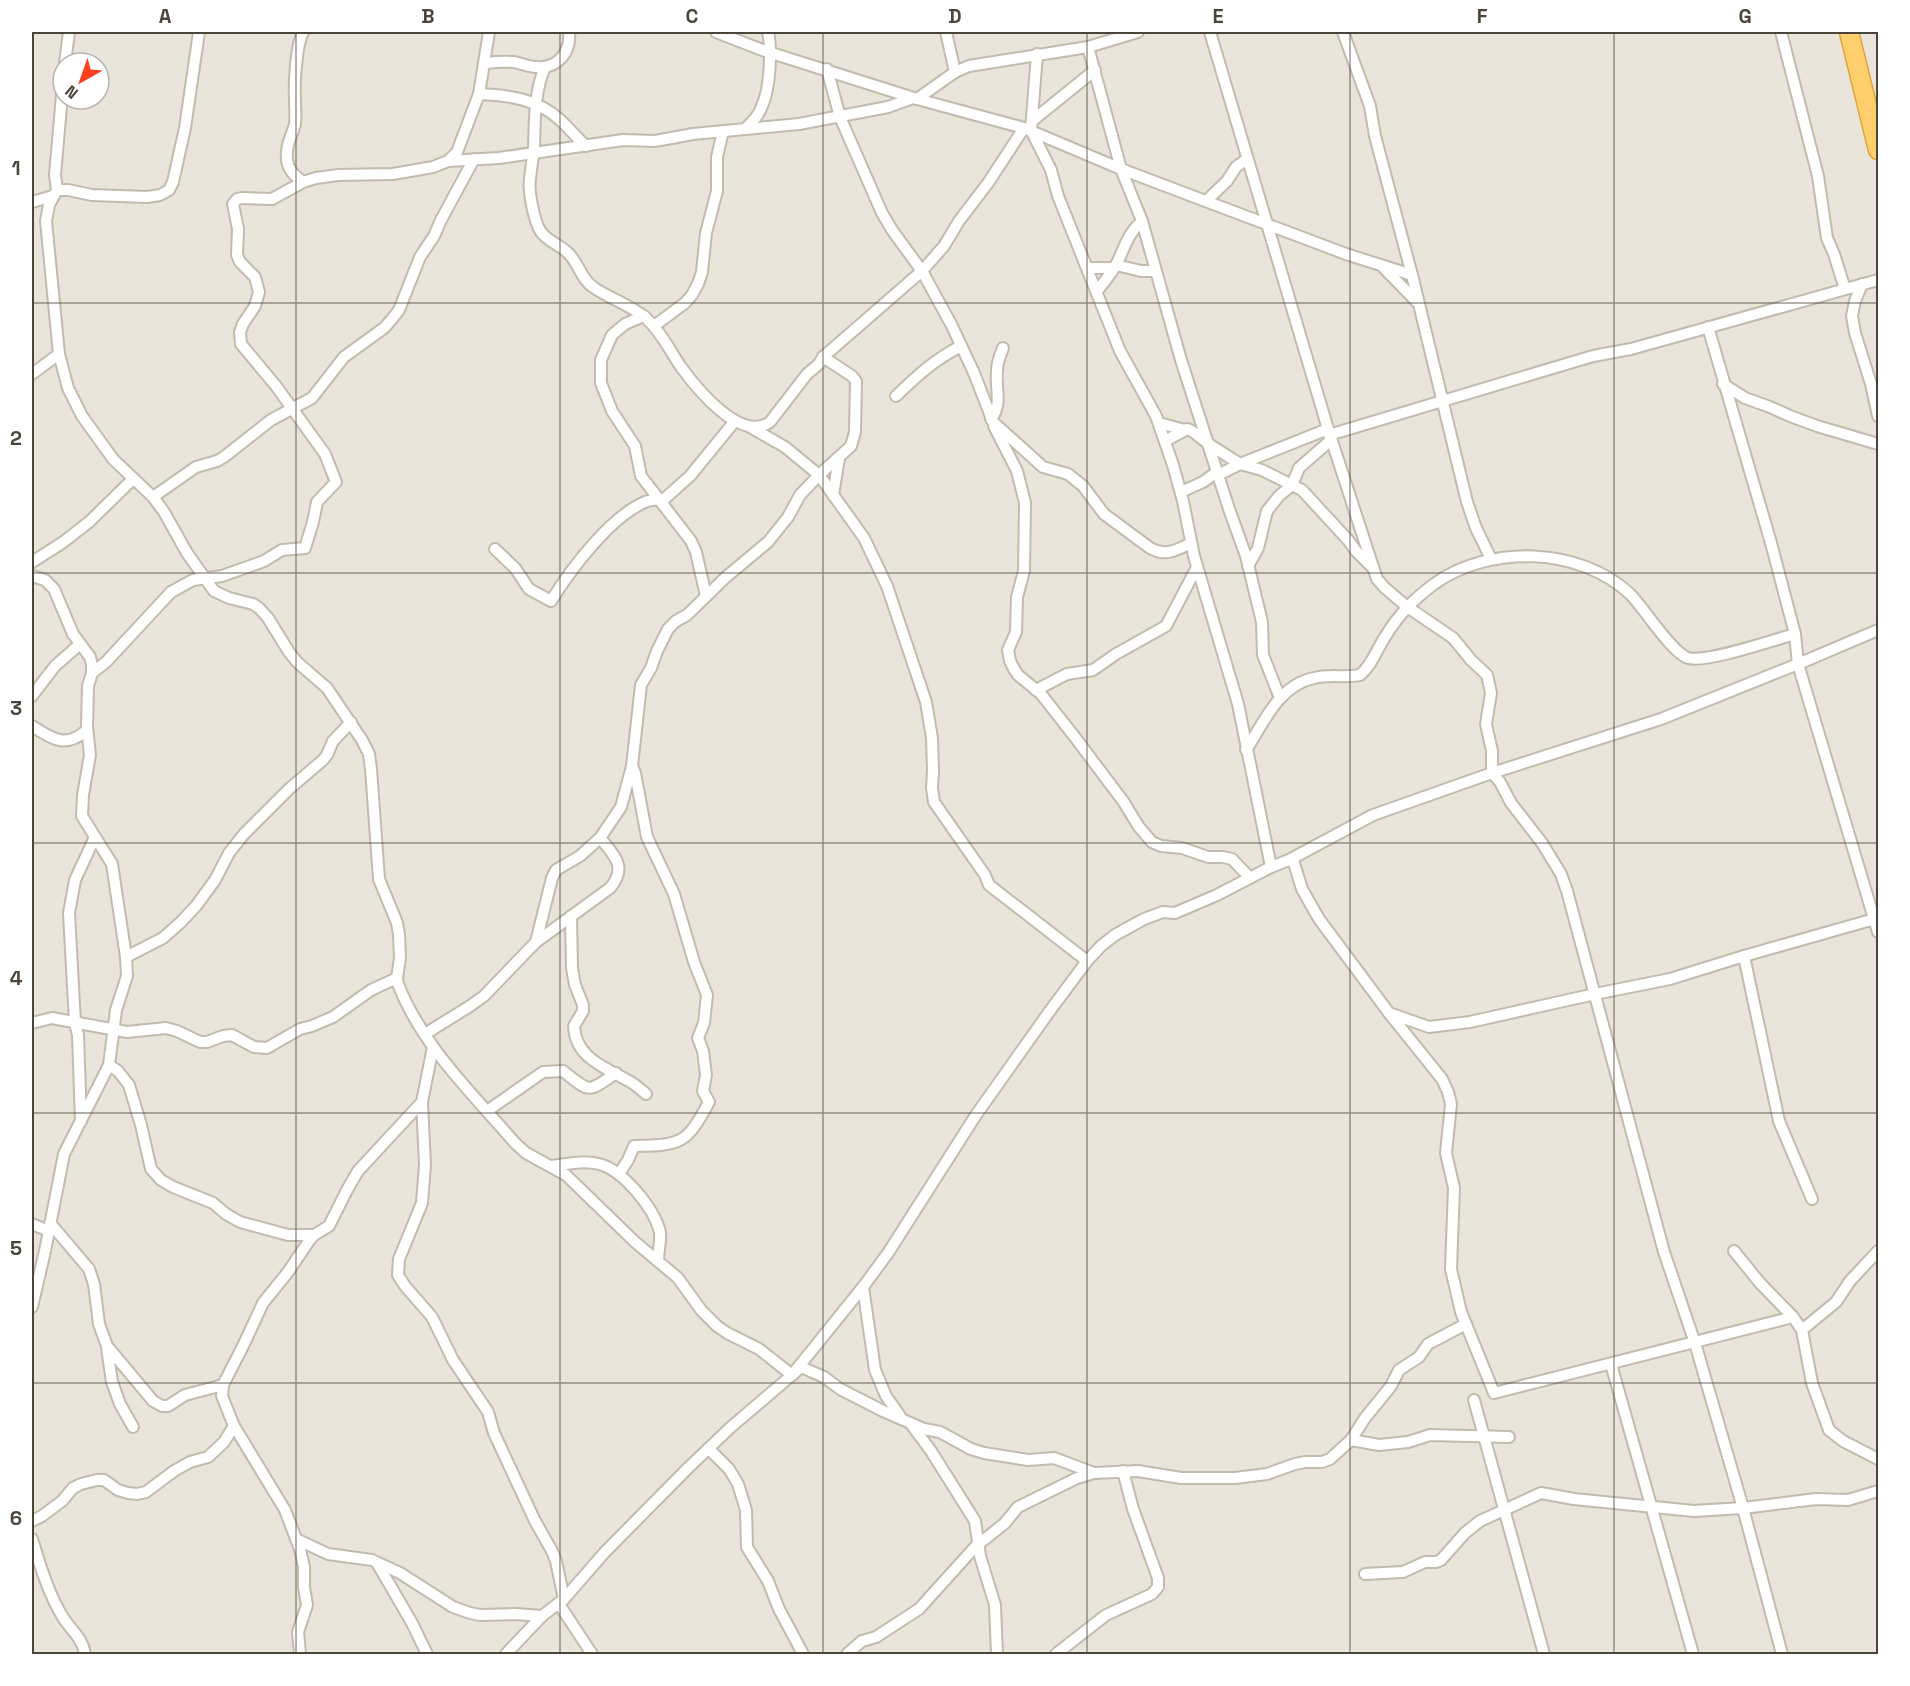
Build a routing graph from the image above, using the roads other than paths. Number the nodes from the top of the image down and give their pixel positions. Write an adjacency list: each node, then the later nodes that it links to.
1 (69, 32): 16 (street)
2 (200, 32): 40 (street)
3 (303, 32): 39 (street)
4 (489, 32): 19 (street)
5 (569, 32): 20 (street)
6 (716, 32): 17 (street)
7 (768, 32): 17 (street)
8 (946, 32): 23 (street)
9 (1138, 32): 14 (street)
10 (1210, 32): 36 (street)
11 (1343, 32): 50 (street)
12 (1781, 32): 53 (street)
13 (1849, 32): 33 (highway)
14 (1109, 35): 15 (street)
15 (1088, 46): 18 (street); 22 (street)
16 (67, 51)
17 (771, 52): 21 (street); 30 (street)
18 (1036, 54): 23 (street); 29 (street)
19 (485, 63): 20 (street); 24 (street)
20 (545, 67): 26 (street)
21 (828, 69): 25 (street); 28 (street)
22 (1095, 70): 29 (street); 38 (street)
23 (955, 72): 25 (street)
24 (479, 94): 26 (street); 37 (street)
25 (915, 98): 28 (street); 29 (street)
26 (537, 103): 32 (street); 34 (street)
27 (61, 111): 40 (street)
28 (840, 117): 30 (street); 48 (street)
29 (1029, 127): 38 (street); 47 (street); 48 (street)
30 (746, 128): 31 (street)
31 (723, 131): 32 (street); 57 (street)
32 (586, 146): 34 (street)
33 (1878, 150)
34 (533, 153): 35 (street); 56 (street)
35 (474, 159): 37 (street); 67 (street)
36 (1247, 159): 41 (street); 44 (street)
37 (448, 161): 39 (street)
38 (1121, 169): 41 (street); 43 (street)
39 (303, 182): 67 (street)
40 (55, 193): 42 (street); 61 (street)
41 (1206, 201): 44 (street)
42 (32, 202)
43 (1142, 221): 45 (street); 49 (street)
44 (1265, 223): 46 (street); 74 (street)
45 (1115, 267): 47 (street); 49 (street); 54 (street)
46 (1383, 267): 50 (street); 55 (street)
47 (1088, 268): 54 (street)
48 (922, 271): 59 (street); 62 (street)
49 (1156, 271): 76 (street)
50 (1412, 275): 55 (street)
51 (1878, 280): 52 (street)
52 (1862, 284): 53 (street); 68 (street)
53 (1845, 289): 58 (street)
54 (1097, 291): 71 (street)
55 (1419, 304): 66 (street)
56 (644, 316): 57 (street); 87 (street)
57 (654, 326): 70 (street)
58 (1708, 327): 64 (street); 66 (street)
59 (961, 346): 65 (street); 69 (street)
60 (1003, 348): 69 (street)
61 (59, 354): 63 (street); 82 (street)
62 (823, 357): 72 (street); 78 (street)
63 (32, 374)
64 (1723, 384): 77 (street); 100 (street)
65 (896, 396)
66 (1442, 400): 74 (street); 90 (street)
67 (293, 408): 86 (street); 96 (street)
68 (1878, 416)
69 (992, 420): 88 (street); 104 (street)
70 (735, 421): 72 (street); 87 (street)
71 (1159, 423): 73 (street); 75 (street)
72 (750, 427): 81 (street)
73 (1185, 430): 75 (street); 76 (street)
74 (1329, 435): 79 (street); 83 (street); 94 (street)
75 (1165, 441): 84 (street)
76 (1207, 443): 79 (street); 80 (street)
77 (1878, 444)
78 (839, 458): 81 (street); 85 (street)
79 (1240, 464): 80 (street); 83 (street)
80 (1217, 473): 84 (street); 92 (street)
81 (819, 475): 85 (street); 97 (street)
82 (133, 479): 86 (street); 91 (street)
83 (1292, 485): 92 (street); 94 (street)
84 (1181, 492): 88 (street)
85 (833, 495): 124 (street)
86 (153, 497): 96 (street)
87 (661, 500): 89 (street); 97 (street)
88 (1191, 543): 93 (street)
89 (495, 549)
90 (1491, 559): 98 (street); 100 (street)
91 (32, 562)
92 (1248, 566): 106 (street)
93 (1197, 567): 104 (street); 110 (street)
94 (1374, 568): 98 (street)
95 (32, 576): 101 (street)
96 (205, 579): 103 (street); 107 (street)
97 (706, 596): 111 (street)
98 (1406, 606): 106 (street); 112 (street)
99 (1878, 630): 102 (street)
100 (1795, 634): 102 (street)
101 (80, 644): 103 (street); 105 (street)
102 (1798, 664): 112 (street); 119 (street)
103 (92, 673): 109 (street)
104 (1036, 690): 117 (street)
105 (32, 696)
106 (1280, 698): 110 (street)
107 (351, 722): 123 (street); 125 (street)
108 (32, 726): 109 (street)
109 (87, 730): 113 (street)
110 (1246, 750): 116 (street)
111 (632, 766): 114 (street); 140 (street)
112 (1492, 773): 115 (street); 126 (street)
113 (95, 837): 123 (street); 129 (street)
114 (600, 838): 118 (street); 121 (street)
115 (1289, 860): 116 (street); 127 (street)
116 (1271, 867): 117 (street)
117 (1250, 878): 124 (street)
118 (572, 916): 121 (street); 134 (street)
119 (1876, 919): 120 (street); 122 (street)
120 (1878, 932)
121 (536, 942): 131 (street)
122 (1744, 956): 126 (street); 141 (street)
123 (126, 957): 130 (street)
124 (1087, 961): 148 (street)
125 (397, 978): 130 (street); 131 (street)
126 (1595, 994): 127 (street); 153 (street)
127 (1389, 1013): 151 (street)
128 (32, 1023): 129 (street)
129 (75, 1023): 130 (street); 138 (street)
130 (112, 1030): 133 (street)
131 (425, 1034): 132 (street)
132 (433, 1047): 136 (street); 137 (street)
133 (109, 1065): 138 (street); 144 (street)
134 (616, 1074): 135 (street); 137 (street)
135 (646, 1094)
136 (422, 1102): 144 (street); 179 (street)
137 (487, 1111): 139 (street)
138 (81, 1121): 143 (street)
139 (551, 1166): 140 (street); 147 (street)
140 (619, 1174): 147 (street)
141 (1812, 1199)
142 (32, 1224): 143 (street)
143 (49, 1227): 149 (street); 154 (street)
144 (314, 1235): 157 (street)
145 (1734, 1251): 150 (street)
146 (1878, 1251): 152 (street)
147 (658, 1261): 156 (street)
148 (863, 1287): 156 (street); 159 (street)
149 (32, 1307)
150 (1793, 1317): 152 (street); 153 (street)
151 (1466, 1324): 155 (street); 164 (street)
152 (1802, 1330): 166 (street)
153 (1695, 1343): 155 (street); 171 (street)
154 (107, 1346): 157 (street); 161 (street)
155 (1611, 1364): 170 (street)
156 (792, 1375): 159 (street); 165 (street)
157 (223, 1385): 160 (street)
158 (1474, 1400): 162 (street)
159 (907, 1422): 168 (street); 176 (street)
160 (234, 1426): 173 (street); 175 (street)
161 (133, 1427)
162 (1484, 1436): 163 (street); 164 (street); 172 (street)
163 (1509, 1437)
164 (1352, 1440): 167 (street)
165 (709, 1449): 179 (street); 187 (street)
166 (1878, 1459)
167 (1123, 1471): 168 (street); 189 (street)
168 (1094, 1473): 176 (street)
169 (1878, 1491): 171 (street)
170 (1652, 1506): 171 (street); 172 (street); 191 (street)
171 (1743, 1508): 192 (street)
172 (1503, 1509): 178 (street); 190 (street)
173 (32, 1521)
174 (32, 1539): 182 (street)
175 (296, 1539): 177 (street); 183 (street)
176 (978, 1545): 181 (street); 188 (street)
177 (377, 1563): 180 (street); 184 (street)
178 (1365, 1574)
179 (561, 1602): 180 (street); 186 (street)
180 (542, 1616): 185 (street)
181 (998, 1653)
182 (85, 1654)
183 (300, 1654)
184 (427, 1654)
185 (506, 1654)
186 (592, 1654)
187 (803, 1654)
188 (847, 1654)
189 (1056, 1654)
190 (1544, 1654)
191 (1693, 1654)
192 (1782, 1654)

